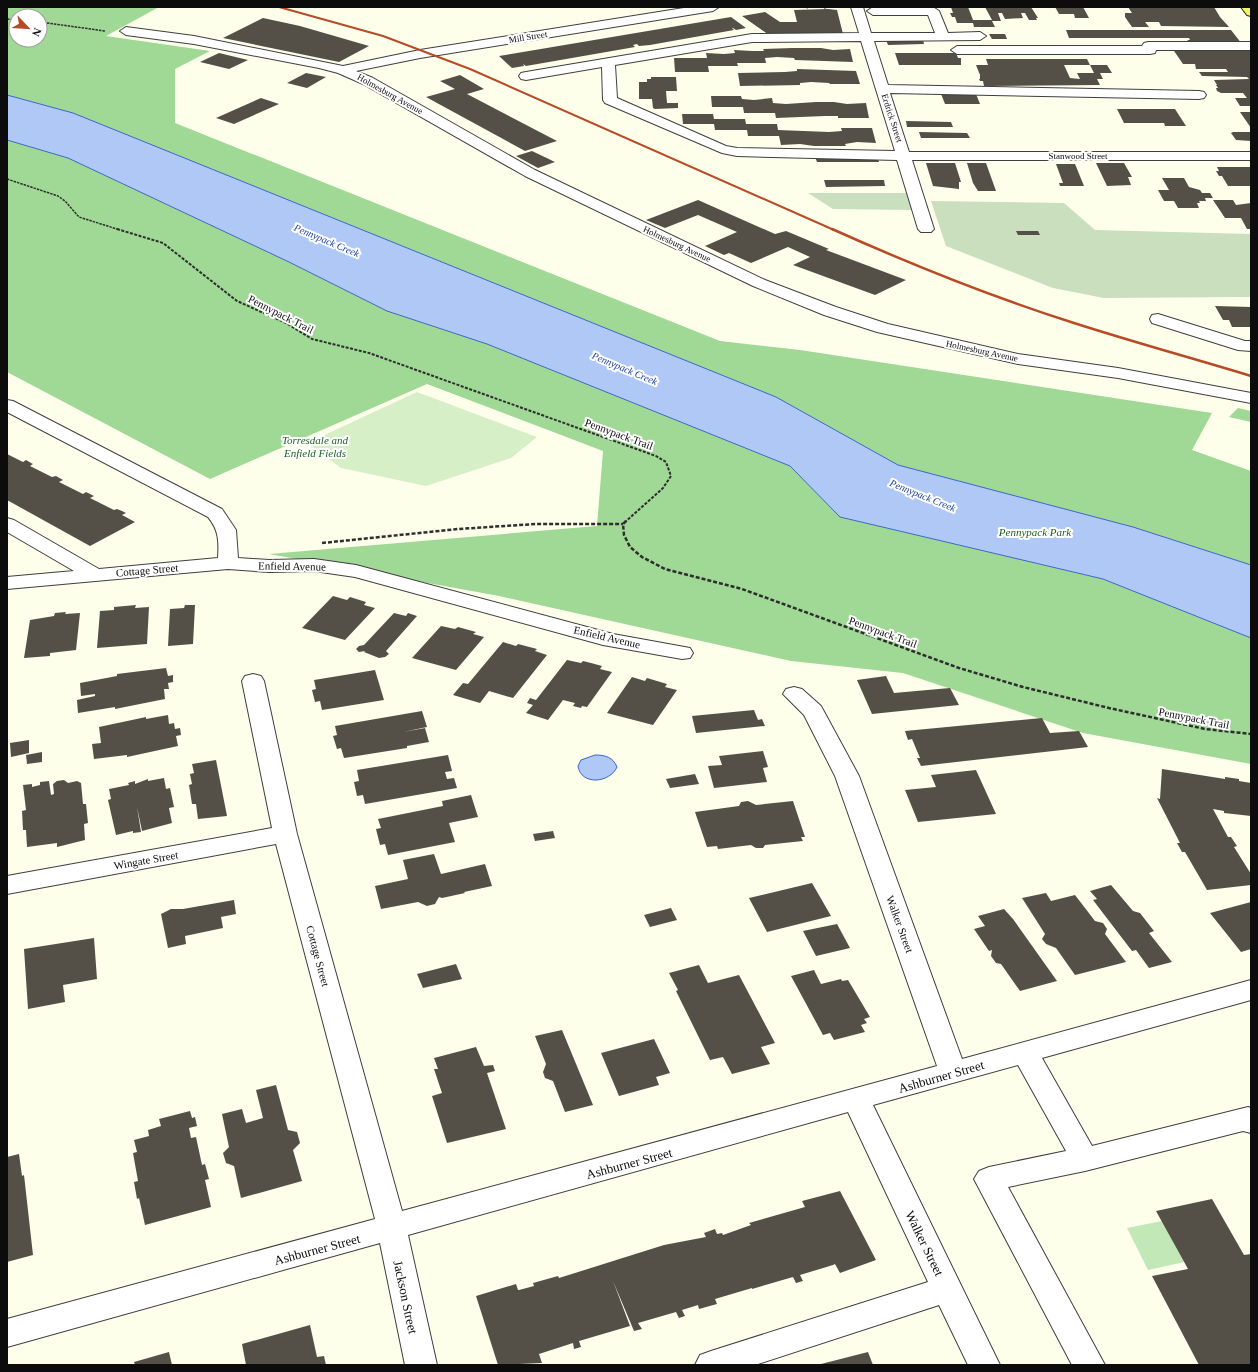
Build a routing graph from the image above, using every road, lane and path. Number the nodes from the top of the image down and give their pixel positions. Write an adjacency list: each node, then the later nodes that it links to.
1 (713, 7): 20 (street, Mill Street)
2 (804, 7): 6 (path)
3 (827, 7): 7 (path)
4 (857, 7): 14 (street, Erdrick Street)
5 (1247, 7): 8 (main road)
6 (808, 8)
7 (824, 8)
8 (1251, 12)
9 (875, 17): 12 (street)
10 (48, 23): 11 (path)
11 (126, 31): 20 (street, Holmesburg Avenue)
12 (943, 36): 13 (street); 14 (street)
13 (980, 36)
14 (865, 37): 16 (street, Erdrick Street); 19 (street)
15 (1251, 46): 18 (street)
16 (870, 50): 17 (street); 22 (street, Erdrick Street)
17 (885, 50)
18 (948, 50)
19 (608, 63): 21 (street); 24 (street, Stanwood Street)
20 (343, 70): 30 (street, Holmesburg Avenue)
21 (526, 76)
22 (883, 89): 23 (street); 24 (street, Erdrick Street)
23 (1199, 95)
24 (904, 156): 25 (street, Stanwood Street); 27 (street, Erdrick Street)
25 (1251, 156)
26 (7, 179): 33 (path, Pennypack Trail)
27 (926, 229)
28 (1158, 319): 29 (street)
29 (1251, 346)
30 (1251, 398)
31 (7, 405): 35 (street)
32 (7, 524): 36 (street)
33 (623, 524): 34 (path); 41 (path, Pennypack Trail)
34 (316, 543)
35 (228, 563): 36 (street, Cottage Street); 38 (street, Enfield Avenue)
36 (96, 574): 37 (street, Cottage Street)
37 (7, 583)
38 (682, 653)
39 (253, 682): 42 (street, Cottage Street)
40 (794, 694): 46 (street, Walker Street)
41 (1251, 734)
42 (285, 834): 43 (street, Wingate Street); 50 (street, Cottage Street)
43 (7, 885)
44 (1251, 990): 45 (street, Ashburner Street)
45 (1025, 1053): 46 (street, Ashburner Street); 49 (street)
46 (953, 1072): 47 (street, Ashburner Street)
47 (856, 1100): 50 (street, Ashburner Street); 51 (street, Walker Street)
48 (1251, 1122): 49 (street)
49 (1085, 1159): 56 (street)
50 (392, 1228): 52 (street, Ashburner Street); 53 (street, Jackson Street)
51 (947, 1289): 54 (street); 55 (street, Walker Street)
52 (7, 1333)
53 (421, 1365)
54 (711, 1365)
55 (984, 1365)
56 (1089, 1365)

